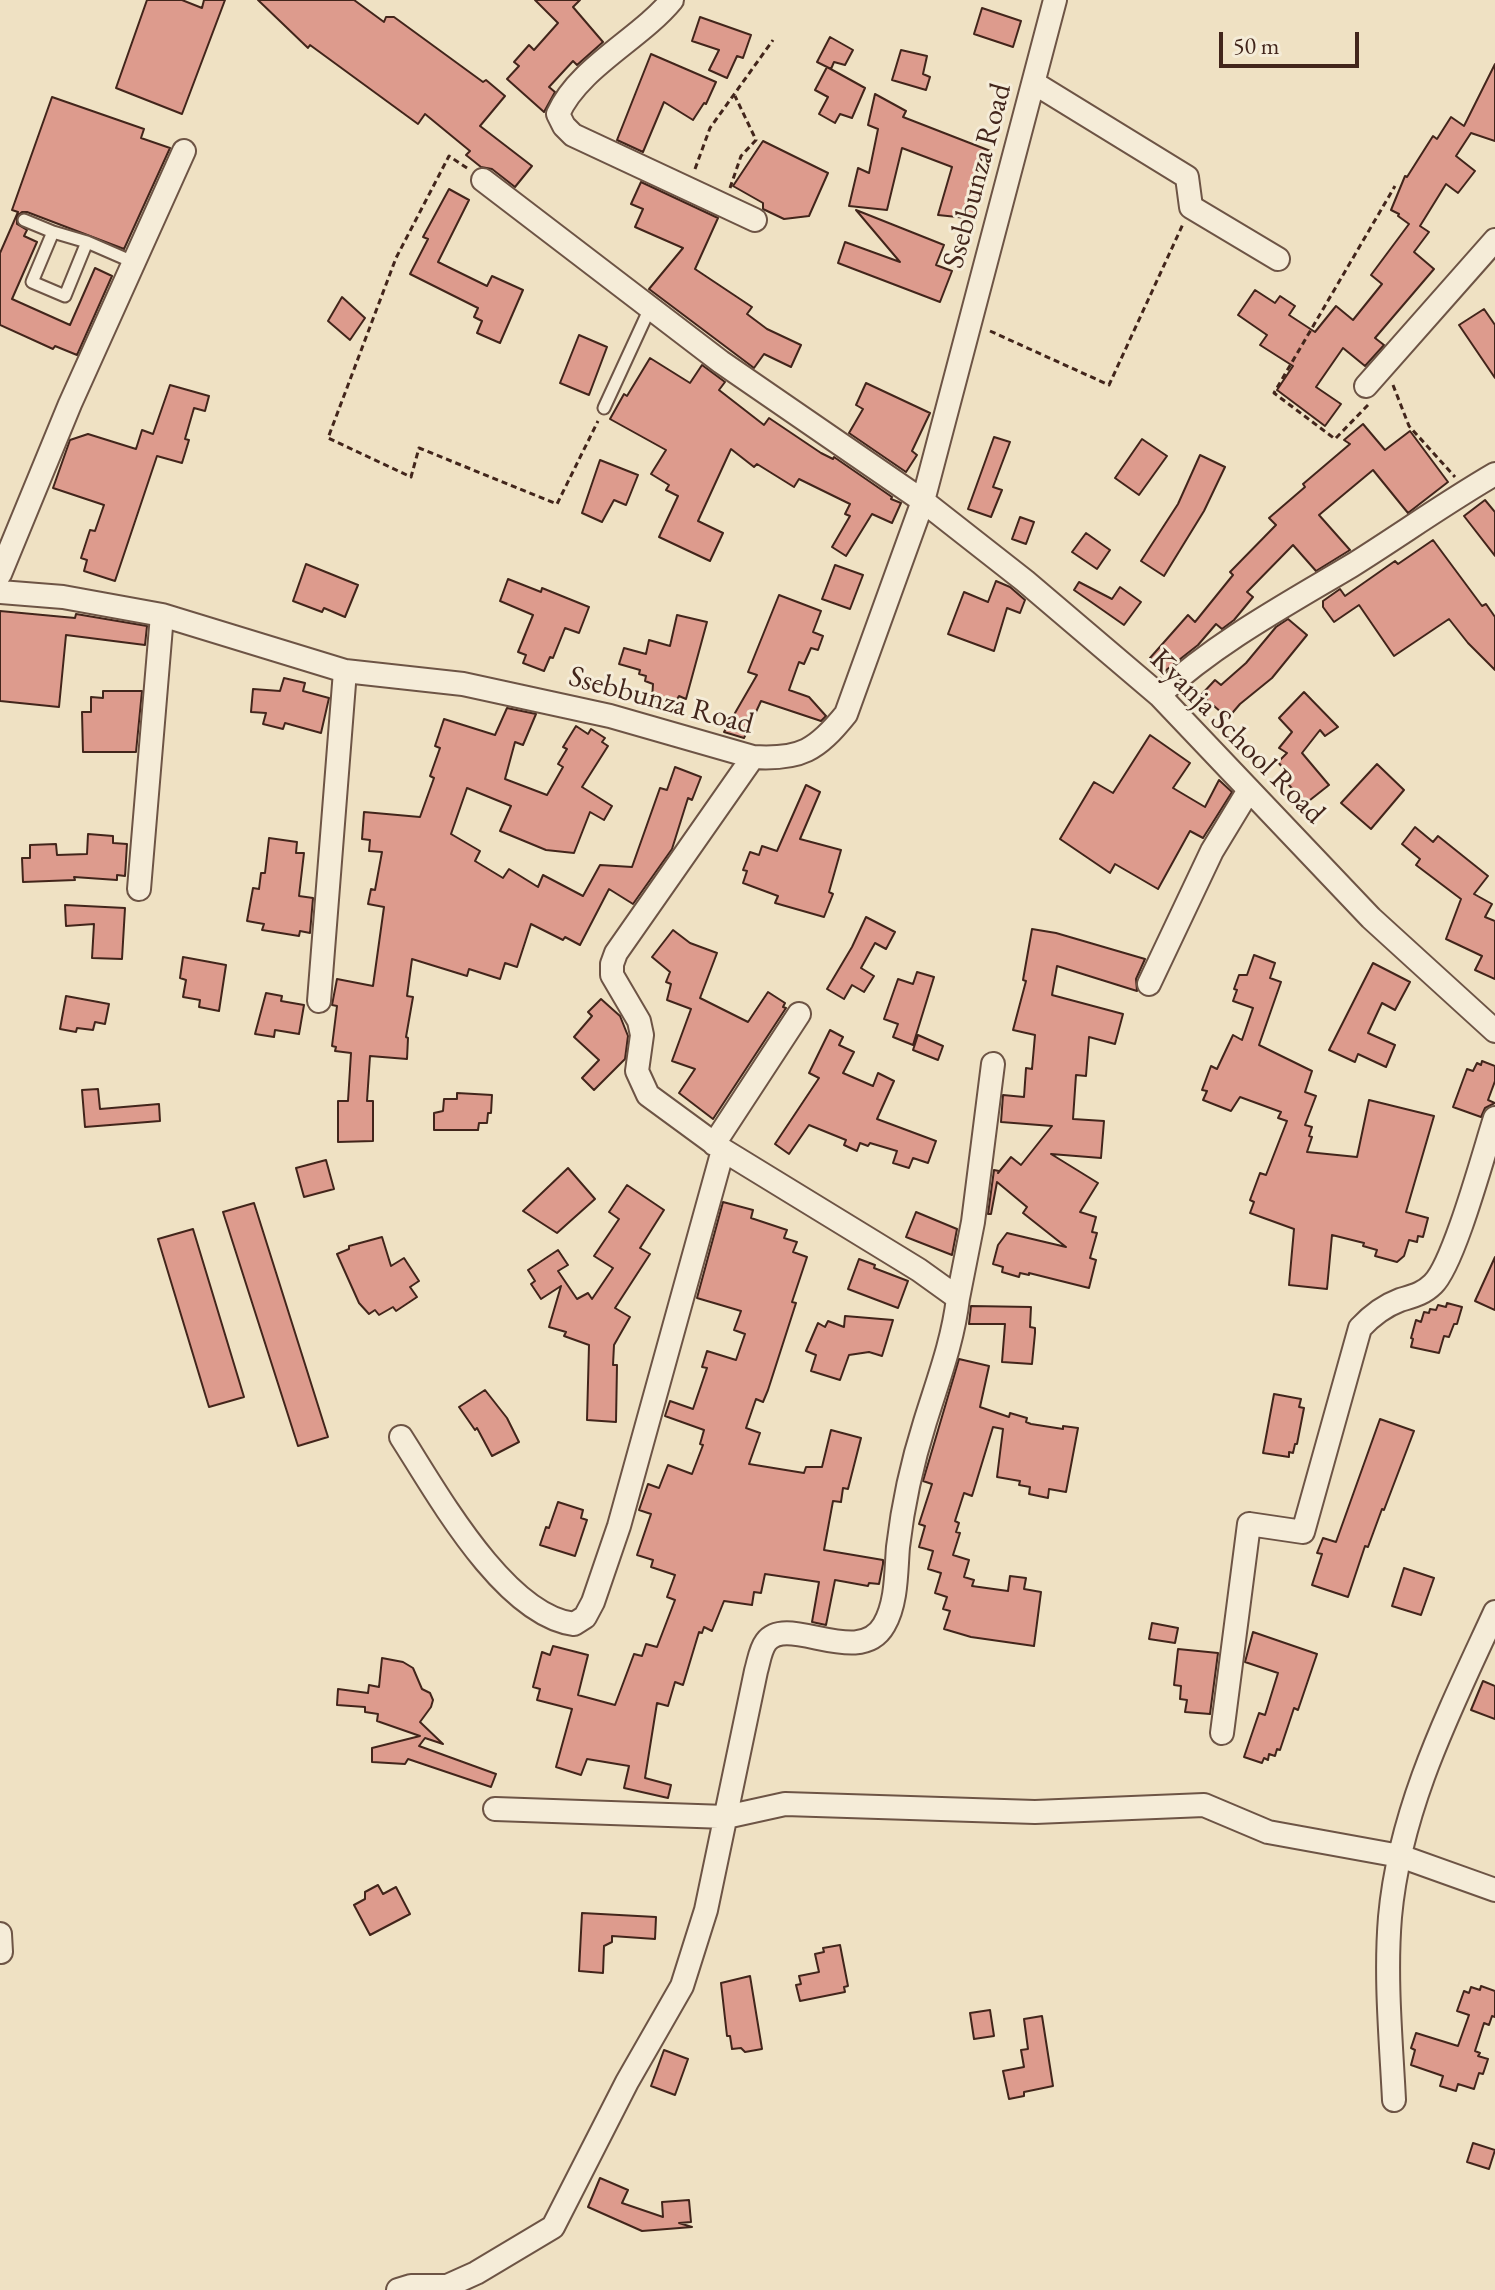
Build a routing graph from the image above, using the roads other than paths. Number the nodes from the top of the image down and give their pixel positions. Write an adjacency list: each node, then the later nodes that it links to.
1 (672, 0): 7 (street)
2 (1055, 0): 3 (street, Ssebbunza Road)
3 (1034, 83): 11 (street); 17 (street, Ssebbunza Road)
4 (184, 151): 12 (street)
5 (483, 180): 13 (street, Kyanja School Road)
6 (24, 220): 8 (lane)
7 (755, 220)
8 (53, 232): 10 (lane); 10 (lane)
9 (1495, 240): 14 (street)
10 (87, 242): 12 (lane)
11 (1278, 259)
12 (133, 262): 18 (street)
13 (650, 308): 15 (lane); 17 (street, Kyanja School Road)
14 (1376, 390)
15 (604, 408)
16 (1495, 474): 22 (street)
17 (923, 501): 22 (street, Kyanja School Road); 23 (street, Ssebbunza Road)
18 (0, 574)
19 (0, 592): 20 (street, Ssebbunza Road)
20 (162, 615): 21 (street, Ssebbunza Road); 25 (street)
21 (345, 671): 23 (street, Ssebbunza Road); 27 (street)
22 (1159, 695): 24 (street, Kyanja School Road)
23 (753, 757): 32 (street)
24 (1249, 790): 26 (street); 29 (street, Kyanja School Road)
25 (139, 889)
26 (1149, 984)
27 (319, 1001)
28 (799, 1014): 32 (street)
29 (1495, 1031)
30 (993, 1064): 33 (street)
31 (1495, 1118): 36 (street)
32 (718, 1147): 33 (street); 34 (street)
33 (958, 1298): 38 (street)
34 (401, 1437)
35 (1495, 1612): 39 (street)
36 (1222, 1733)
37 (495, 1809): 38 (street)
38 (726, 1817): 39 (street); 42 (street)
39 (1400, 1856): 40 (street); 41 (street)
40 (1495, 1890)
41 (1394, 2100)
42 (398, 2290)

